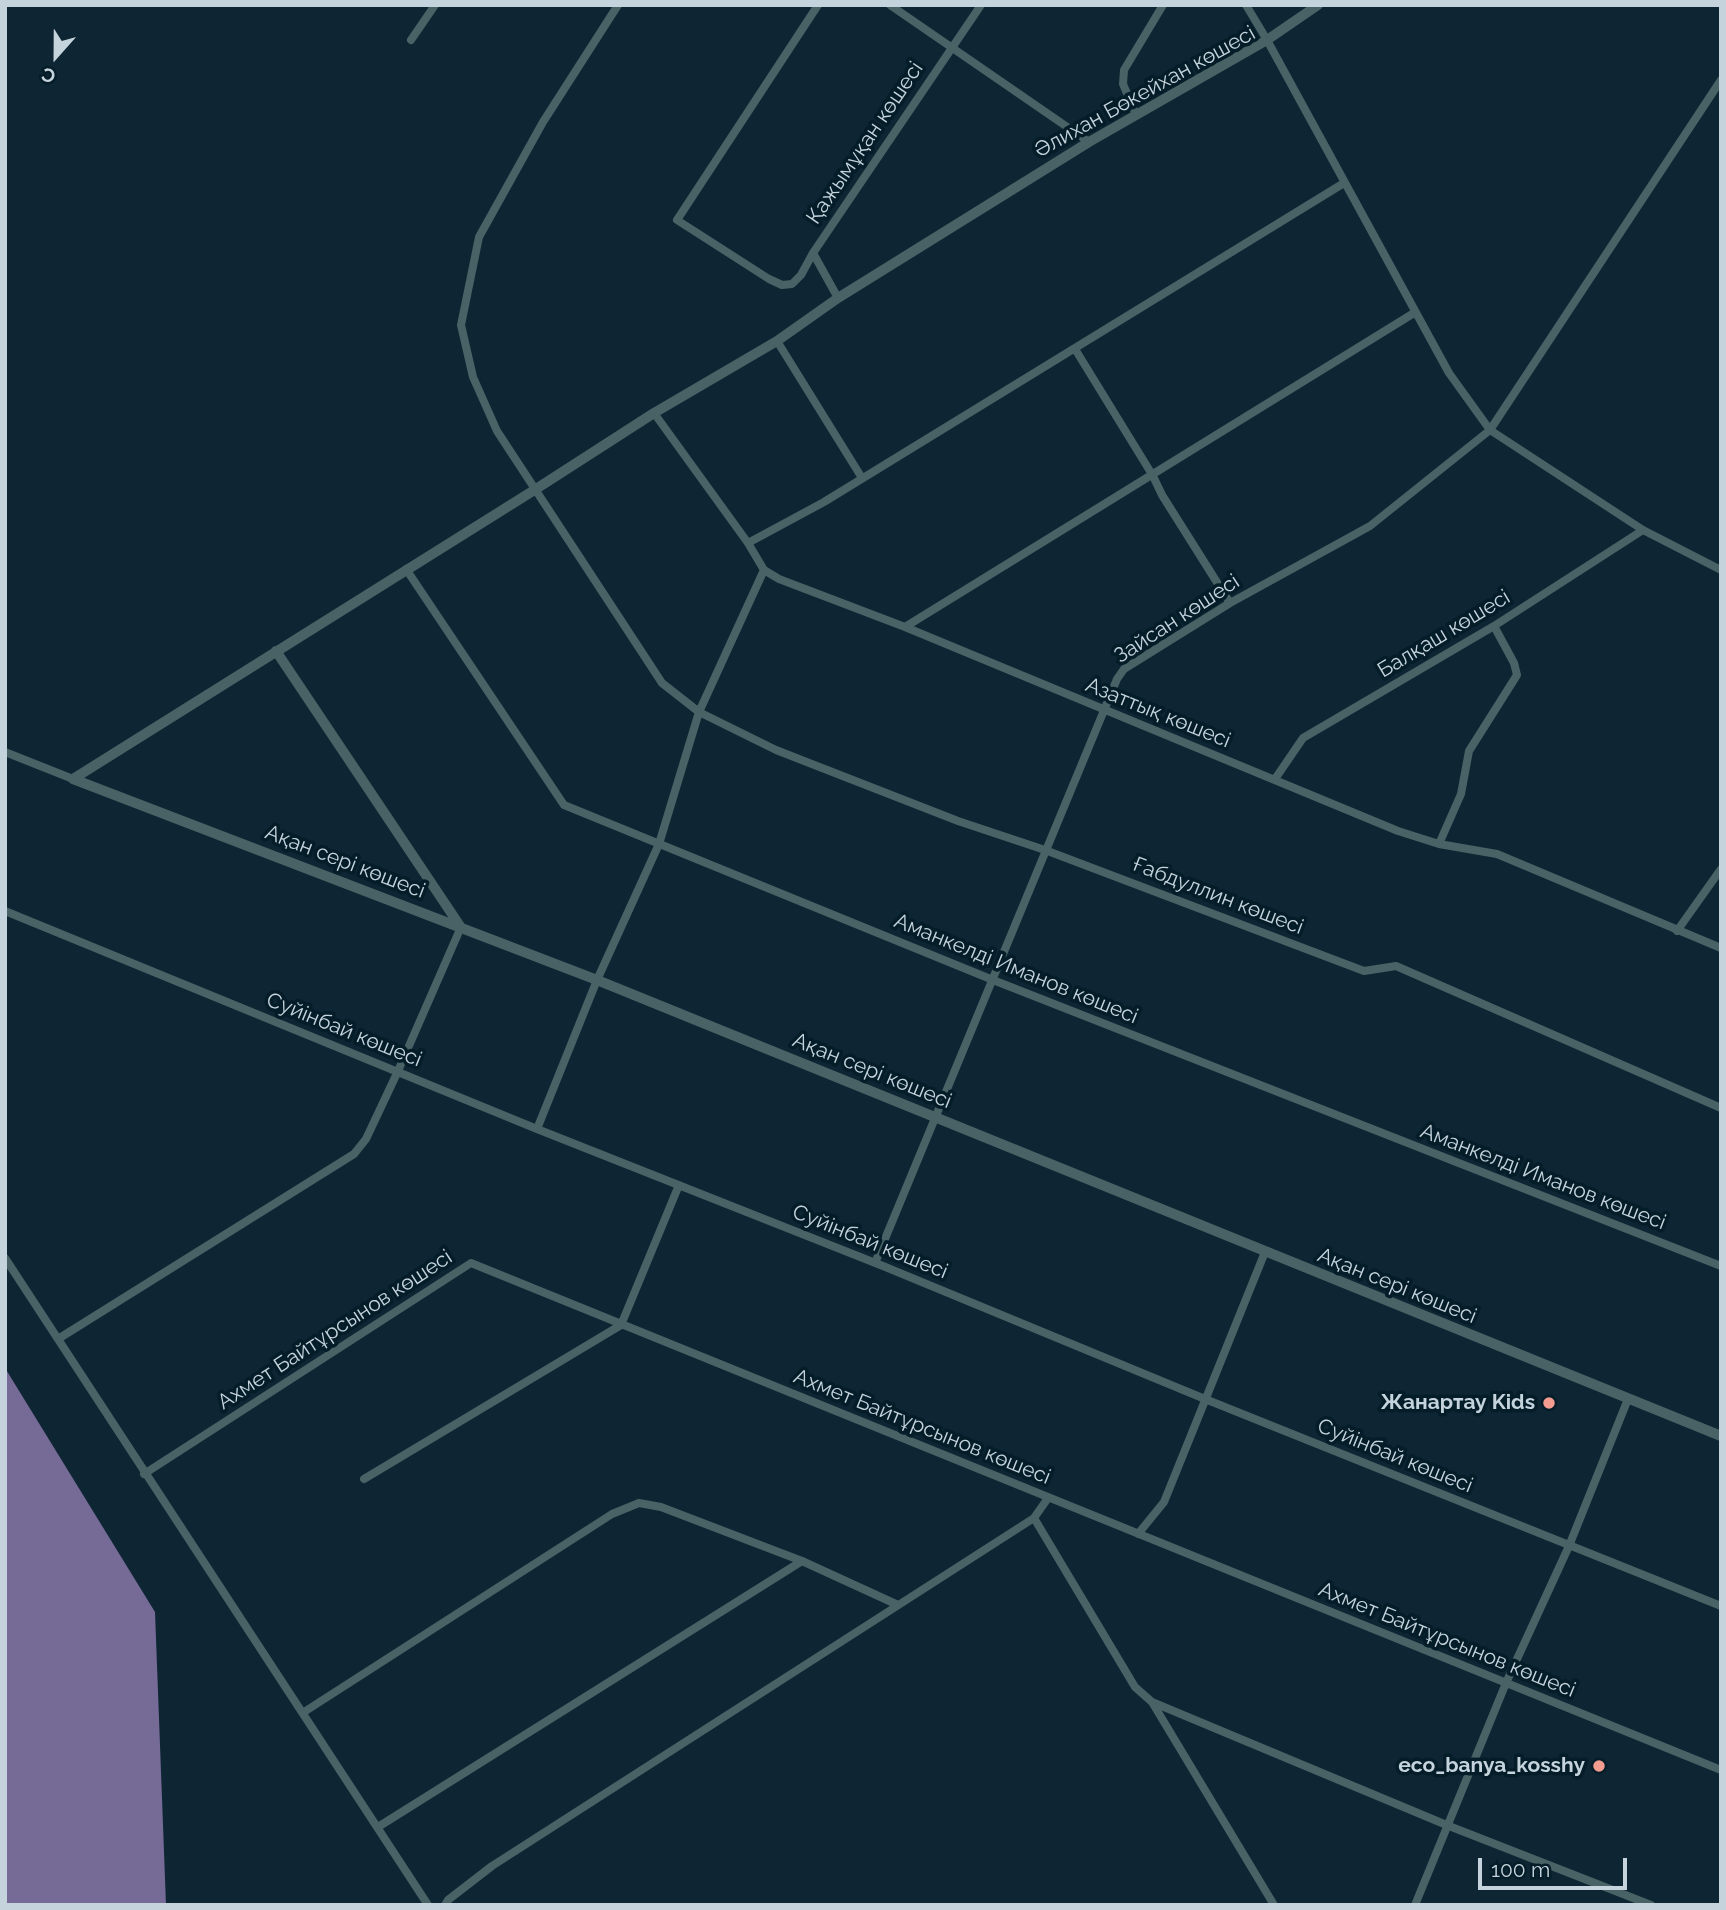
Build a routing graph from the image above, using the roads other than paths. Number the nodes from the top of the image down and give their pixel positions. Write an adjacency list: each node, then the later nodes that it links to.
1 (435, 5): 9 (street)
2 (618, 5): 25 (street, Ғабдуллин көшесі)
3 (818, 5): 16 (street)
4 (890, 5): 11 (street)
5 (981, 5): 11 (street, Қажымұқан көшесі)
6 (1163, 5): 13 (street)
7 (1246, 5): 10 (street)
8 (1318, 5): 10 (street)
9 (411, 40)
10 (1267, 40): 13 (street, Әлихан Бөкейхан көшесі); 15 (street, Әлихан Бөкейхан көшесі)
11 (953, 48): 14 (street); 16 (street, Қажымұқан көшесі)
12 (1721, 80): 22 (street, Зайсан көшесі)
13 (1136, 115): 14 (street, Әлихан Бөкейхан көшесі)
14 (1089, 142): 17 (street, Әлихан Бөкейхан көшесі)
15 (1344, 183): 18 (street, Әлихан Бөкейхан көшесі); 20 (street)
16 (813, 253): 17 (street, Қажымұқан көшесі)
17 (838, 298): 19 (street)
18 (1414, 313): 22 (street, Әлихан Бөкейхан көшесі); 23 (street)
19 (777, 341): 21 (street); 24 (street)
20 (1075, 349): 23 (street); 24 (street)
21 (654, 412): 25 (street); 27 (street)
22 (1490, 430): 26 (street); 31 (street, Зайсан көшесі)
23 (1153, 475): 31 (street); 33 (street)
24 (862, 478): 27 (street)
25 (536, 489): 28 (street); 36 (street, Ғабдуллин көшесі)
26 (1643, 530): 30 (street); 32 (street, Балқаш көшесі)
27 (748, 543): 29 (street)
28 (406, 569): 34 (street); 40 (street, Аманкелді Иманов көшесі)
29 (764, 570): 33 (street, Азаттық көшесі); 36 (street)
30 (1721, 570)
31 (1230, 603): 35 (street, Зайсан көшесі)
32 (1494, 626): 39 (street, Балқаш көшесі); 41 (street)
33 (905, 627): 35 (street, Азаттық көшесі)
34 (276, 651): 38 (street); 45 (street)
35 (1103, 709): 39 (street, Азаттық көшесі); 42 (street, Зайсан көшесі)
36 (699, 712): 40 (street); 42 (street, Ғабдуллин көшесі)
37 (5, 752): 38 (street, Ақан сері көшесі)
38 (73, 779): 45 (street, Ақан сері көшесі)
39 (1275, 779): 41 (street, Азаттық көшесі)
40 (659, 844): 48 (street, Аманкелді Иманов көшесі); 49 (street)
41 (1439, 844): 46 (street, Азаттық көшесі)
42 (1045, 850): 48 (street, Зайсан көшесі); 51 (street, Ғабдуллин көшесі)
43 (1721, 869): 46 (street)
44 (5, 911): 50 (street, Суйінбай көшесі)
45 (461, 927): 49 (street, Ақан сері көшесі); 50 (street)
46 (1677, 931): 47 (street, Азаттық көшесі)
47 (1721, 948)
48 (993, 979): 52 (street, Зайсан көшесі); 58 (street, Аманкелді Иманов көшесі)
49 (597, 980): 52 (street, Ақан сері көшесі); 53 (street)
50 (398, 1071): 53 (street, Суйінбай көшесі); 60 (street)
51 (1721, 1108)
52 (935, 1117): 55 (street, Ақан сері көшесі); 57 (street, Зайсан көшесі)
53 (537, 1129): 54 (street, Суйінбай көшесі)
54 (679, 1185): 57 (street, Суйінбай көшесі); 59 (street)
55 (1265, 1252): 61 (street); 62 (street, Ақан сері көшесі)
56 (5, 1258): 60 (street)
57 (875, 1263): 61 (street, Суйінбай көшесі)
58 (1721, 1266)
59 (621, 1325): 64 (street, Ахмет Байтұрсынов көшесі); 65 (street); 66 (street, Ахмет Байтұрсынов көшесі)
60 (58, 1339): 64 (street)
61 (1205, 1399): 68 (street); 69 (street, Суйінбай көшесі)
62 (1628, 1399): 63 (street, Ақан сері көшесі); 69 (street)
63 (1721, 1436)
64 (144, 1474): 75 (street)
65 (364, 1479)
66 (1048, 1498): 67 (street); 68 (street, Ахмет Байтұрсынов көшесі)
67 (1034, 1518): 71 (street); 74 (street)
68 (1138, 1534): 73 (street, Ахмет Байтұрсынов көшесі)
69 (1569, 1546): 72 (street, Суйінбай көшесі); 73 (street)
70 (802, 1561): 71 (street); 75 (street); 78 (street)
71 (898, 1605): 80 (street)
72 (1721, 1606)
73 (1506, 1683): 76 (street, Ахмет Байтұрсынов көшесі); 77 (street)
74 (1152, 1702): 77 (street); 81 (street)
75 (304, 1712): 78 (street)
76 (1721, 1770)
77 (1449, 1826): 82 (street); 83 (street)
78 (378, 1827): 79 (street)
79 (428, 1905)
80 (445, 1905)
81 (1274, 1905)
82 (1415, 1905)
83 (1651, 1905)

